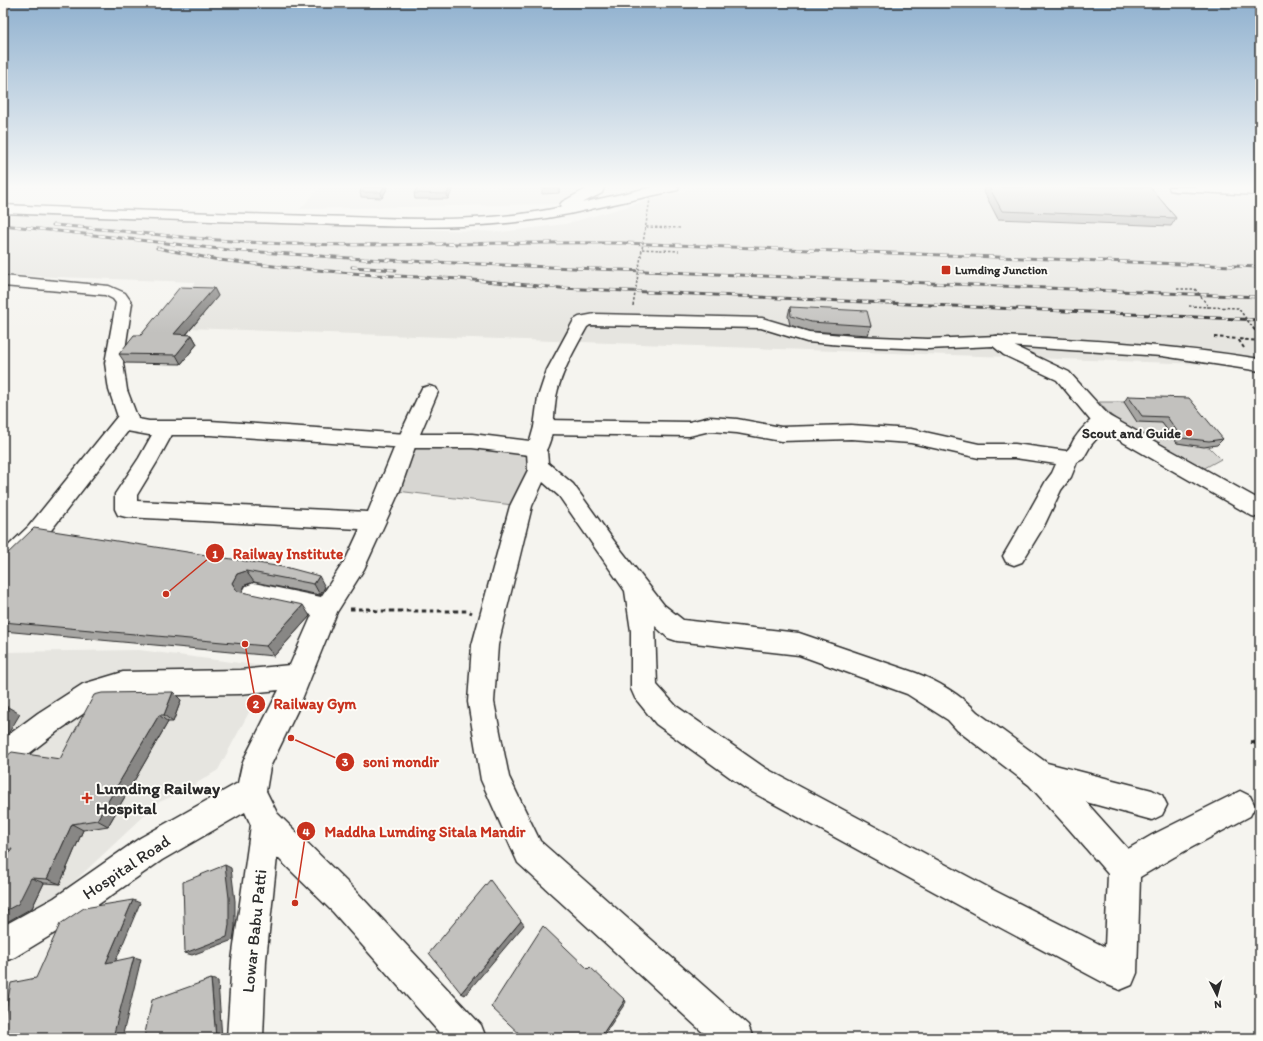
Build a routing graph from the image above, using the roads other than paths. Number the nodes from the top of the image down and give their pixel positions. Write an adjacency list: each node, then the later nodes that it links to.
1 (3, 281): 5 (street)
2 (997, 341): 3 (street); 6 (street); 9 (street)
3 (1260, 364)
4 (428, 392): 8 (street)
5 (128, 417): 7 (street); 14 (street)
6 (1102, 421): 10 (street); 11 (street)
7 (164, 429): 8 (street); 12 (street)
8 (406, 441): 9 (street); 12 (street)
9 (540, 447): 10 (street); 15 (street); 29 (street)
10 (1068, 458): 13 (street)
11 (1260, 510)
12 (375, 521): 17 (street)
13 (1014, 556)
14 (3, 565)
15 (637, 589): 20 (street); 25 (street)
16 (254, 592): 17 (street)
17 (327, 608): 18 (street)
18 (298, 676): 19 (street); 21 (street)
19 (3, 756)
20 (1039, 775): 22 (street); 25 (street)
21 (251, 792): 24 (street); 26 (street, Hospital Road)
22 (1152, 805)
23 (1240, 806): 25 (street)
24 (266, 824): 27 (street, Lowar Babu Patti); 28 (street)
25 (1124, 869)
26 (3, 945)
27 (245, 1038)
28 (468, 1038)
29 (735, 1038)

